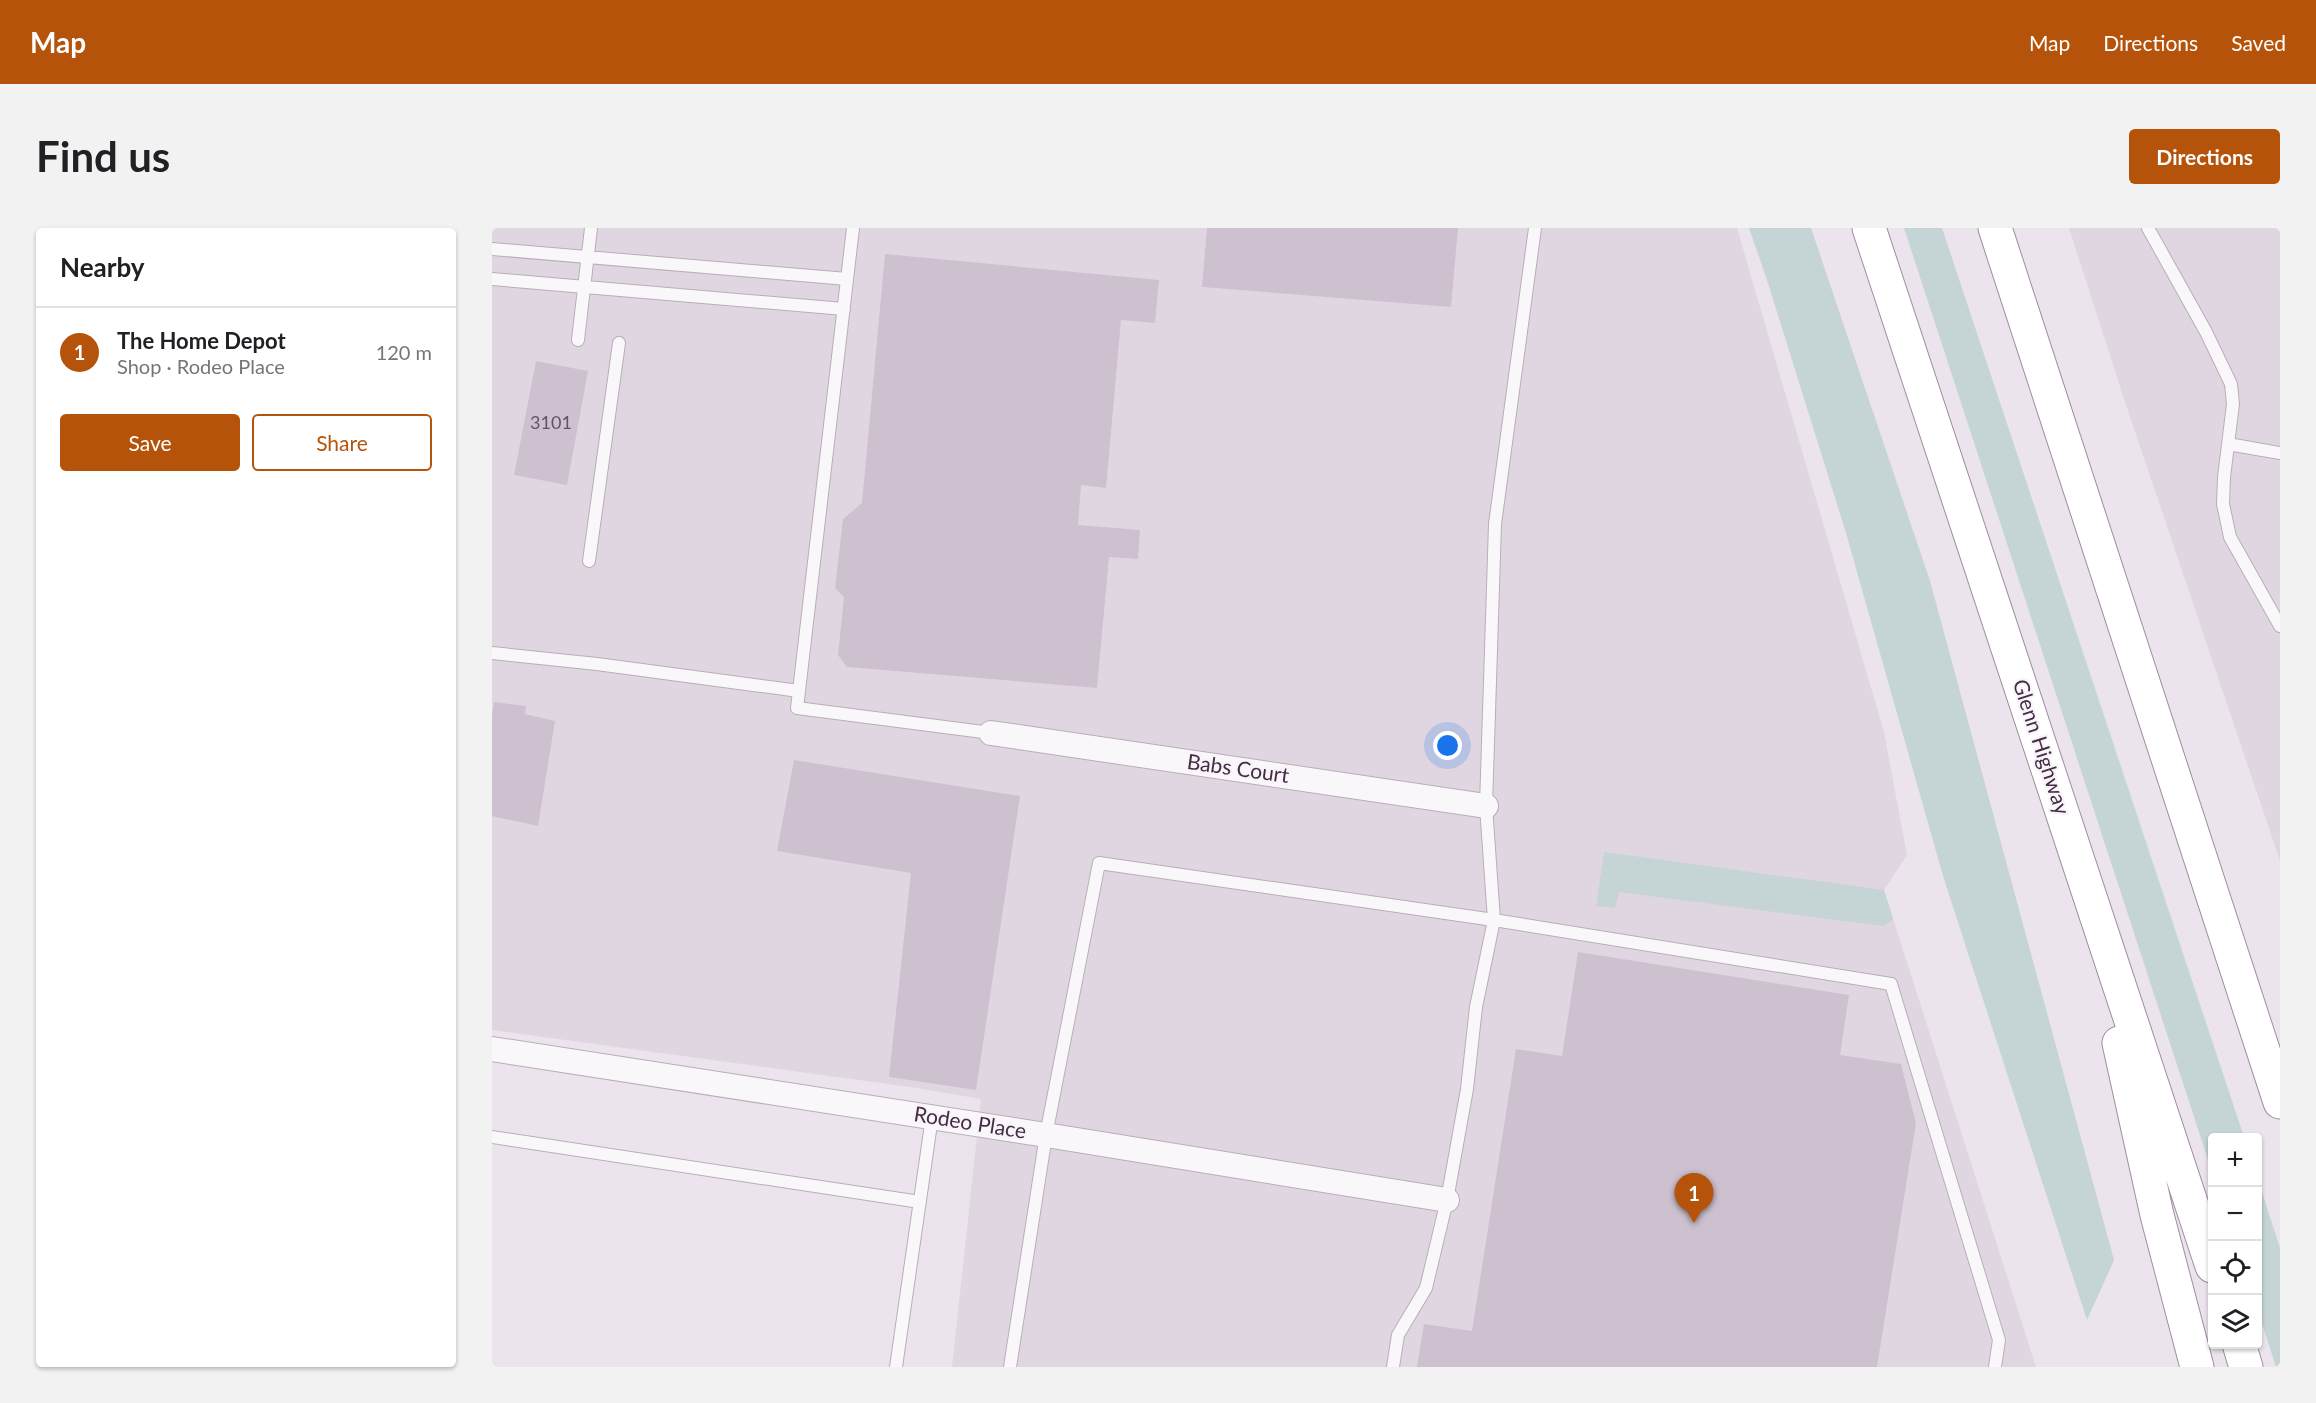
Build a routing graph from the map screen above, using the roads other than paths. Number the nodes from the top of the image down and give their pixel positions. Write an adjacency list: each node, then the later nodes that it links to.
1 (591, 228): 8 (lane)
2 (853, 228): 10 (lane)
3 (1535, 228): 22 (lane)
4 (1869, 228): 23 (highway, Glenn Highway)
5 (1995, 228): 26 (highway)
6 (2148, 228): 15 (lane)
7 (492, 249): 8 (lane)
8 (587, 257): 10 (lane); 11 (lane)
9 (492, 279): 11 (lane)
10 (847, 279): 12 (lane)
11 (585, 287): 12 (lane); 13 (lane)
12 (844, 309): 20 (lane)
13 (578, 340)
14 (619, 343): 17 (lane)
15 (2228, 444): 16 (lane); 18 (lane)
16 (2280, 453)
17 (589, 561)
18 (2280, 626)
19 (492, 652): 20 (lane)
20 (799, 691): 21 (lane)
21 (991, 733): 22 (street, Babs Court)
22 (1486, 806): 24 (lane)
23 (2082, 874): 32 (highway, Glenn Highway); 38 (highway)
24 (1494, 920): 28 (lane); 30 (lane); 37 (lane)
25 (492, 1049): 27 (street, Rodeo Place)
26 (2280, 1102)
27 (933, 1117): 28 (street, Rodeo Place); 31 (lane)
28 (1046, 1135): 30 (street, Rodeo Place); 35 (lane)
29 (492, 1137): 31 (lane)
30 (1447, 1200): 36 (lane)
31 (920, 1202): 34 (lane)
32 (2208, 1254)
33 (2241, 1349): 39 (highway)
34 (896, 1367)
35 (1010, 1367)
36 (1393, 1367)
37 (1995, 1367)
38 (2197, 1367)
39 (2246, 1367)

